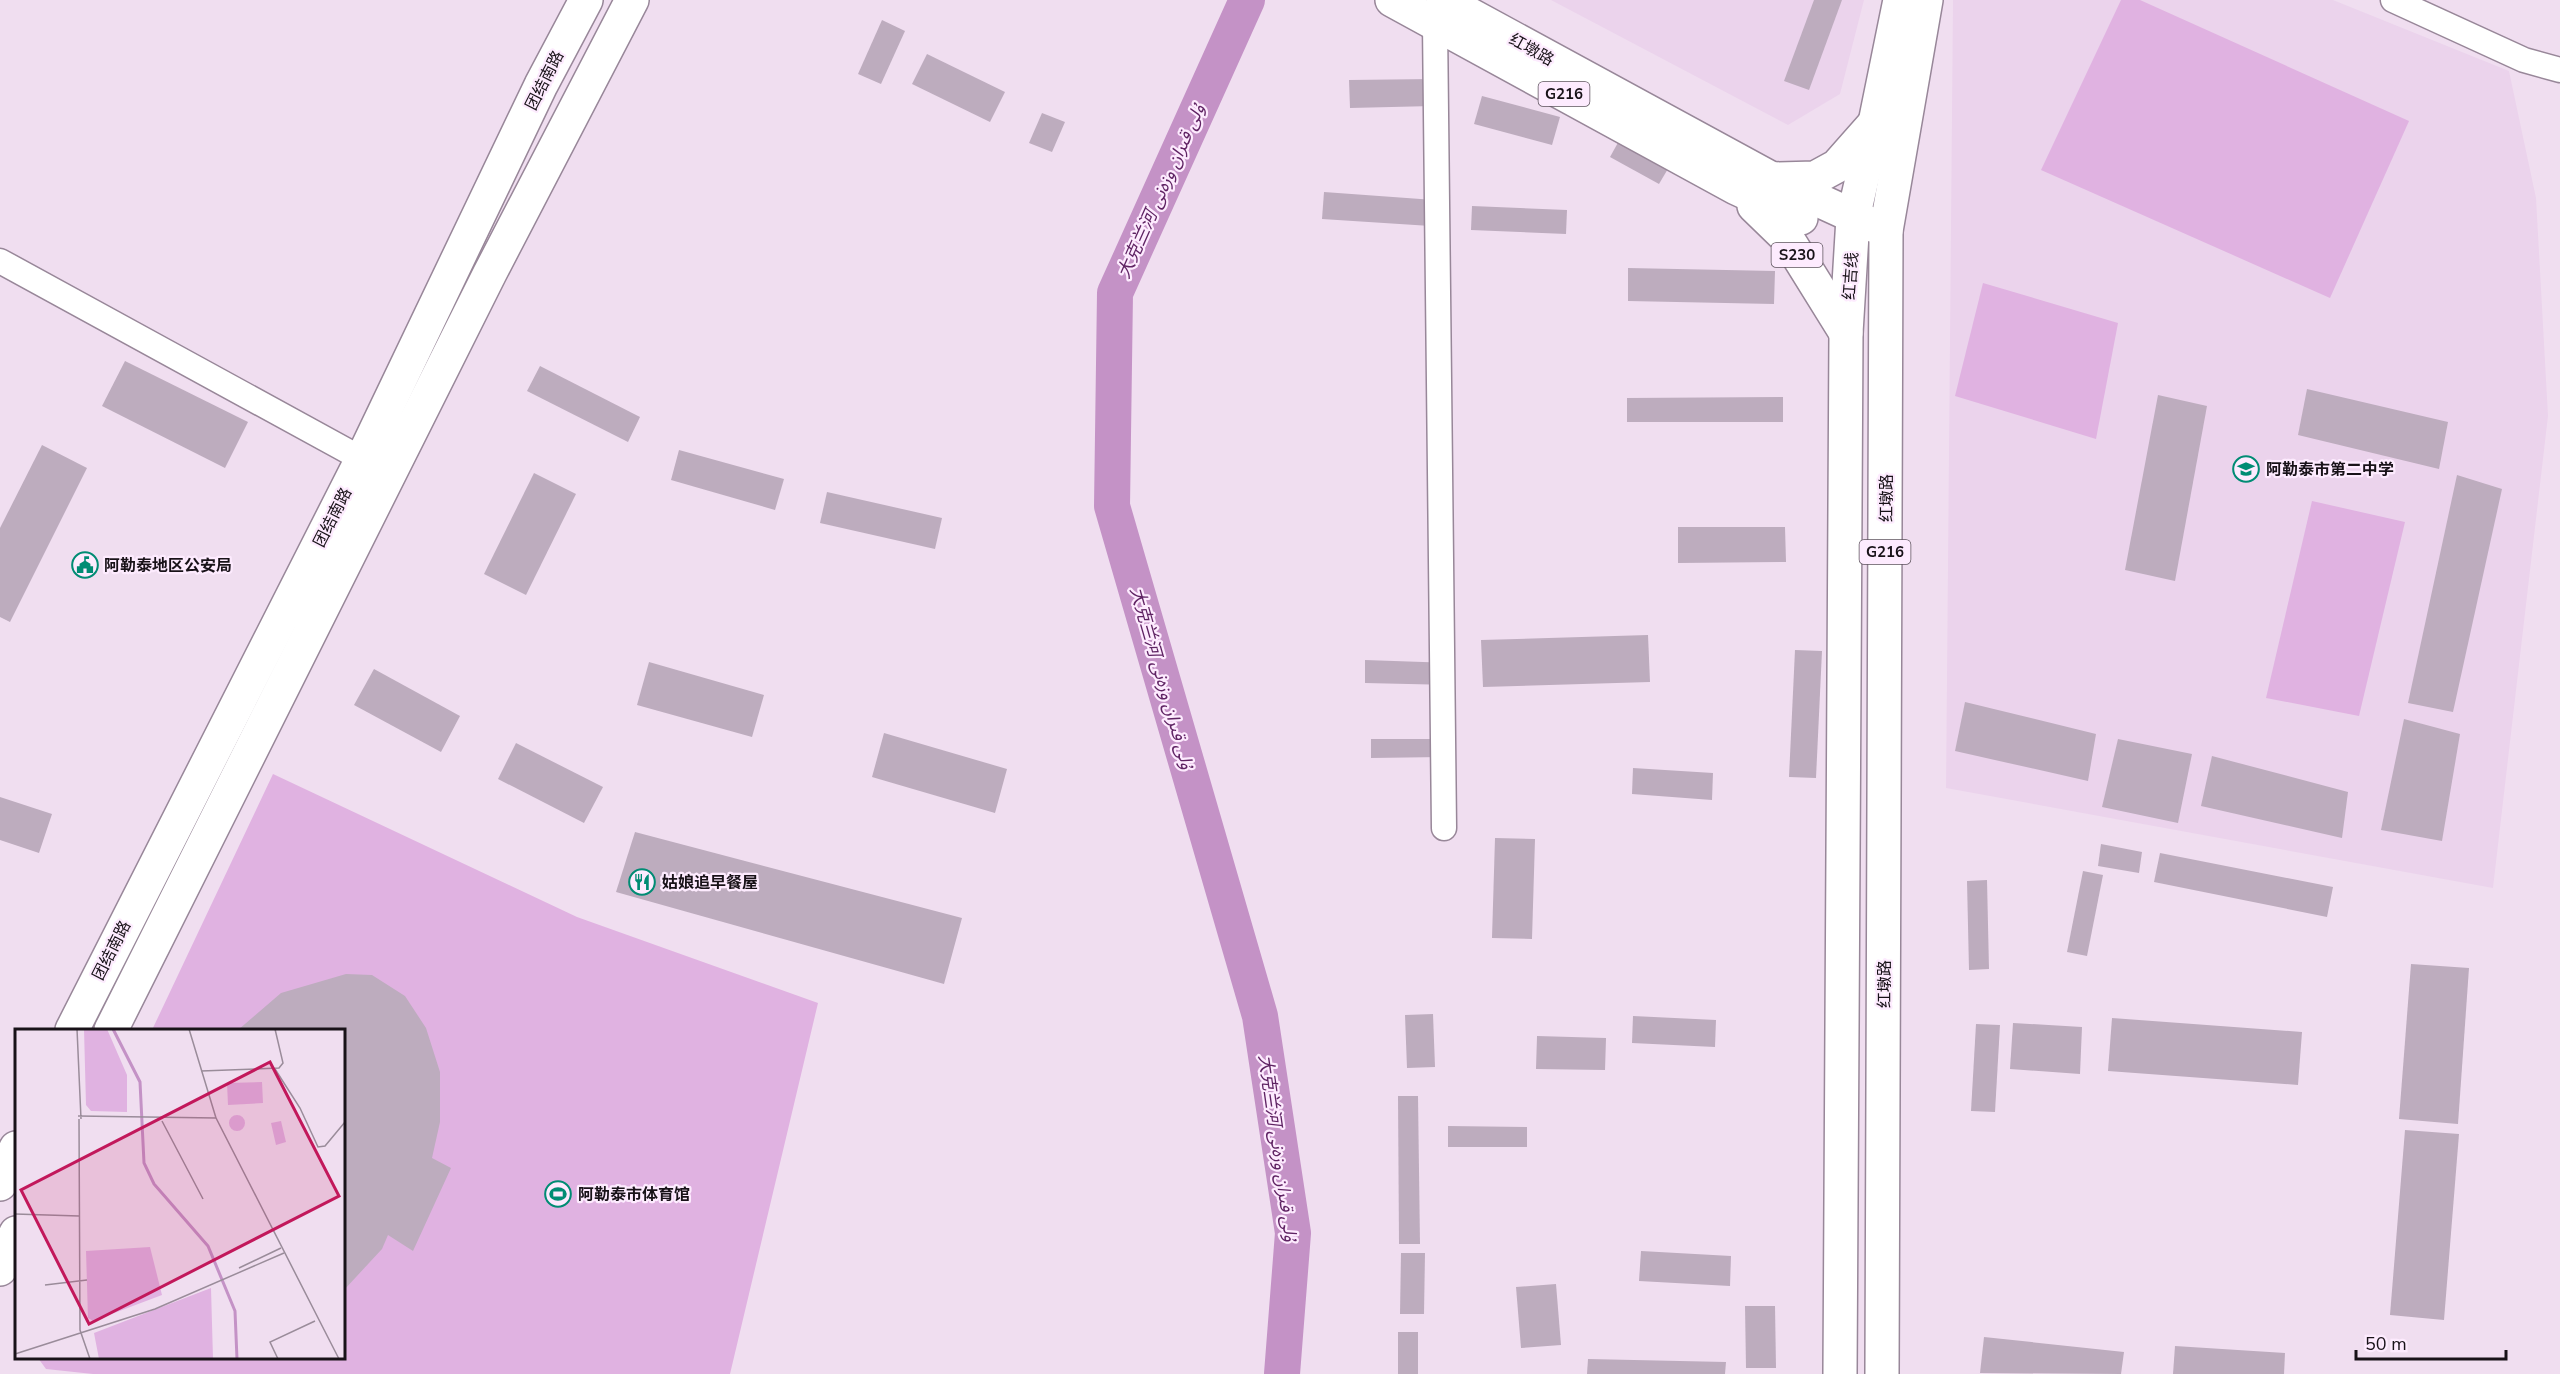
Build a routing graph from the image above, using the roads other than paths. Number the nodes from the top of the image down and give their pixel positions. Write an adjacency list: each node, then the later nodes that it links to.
1 (586, 0): 16 (main road, 团结南路)
2 (632, 0): 19 (main road)
3 (1392, 0): 7 (main road, 红墩路 / G216)
4 (1900, 0): 9 (main road, 红吉线)
5 (1926, 0): 13 (main road, 红墩路)
6 (2393, 0): 8 (street)
7 (1439, 12): 10 (main road, 红墩路 / G216); 11 (main road, 红墩路 / G216); 17 (street)
8 (2560, 70)
9 (1875, 123): 10 (main road); 12 (main road, 红吉线)
10 (1772, 179): 12 (main road, 红墩路 / G216)
11 (1736, 188): 12 (main road); 15 (main road, S230)
12 (1852, 230): 13 (main road); 15 (main road, 红吉线 / G216)
13 (1886, 245): 25 (main road, 红墩路 / G216)
14 (0, 261): 16 (street)
15 (1846, 333): 24 (main road, G216)
16 (362, 459): 18 (main road, 团结南路)
17 (1444, 828)
18 (73, 1029)
19 (112, 1029)
20 (15, 1150): 21 (main road)
21 (0, 1184)
22 (15, 1235): 23 (main road)
23 (0, 1269)
24 (1840, 1374)
25 (1882, 1374)

